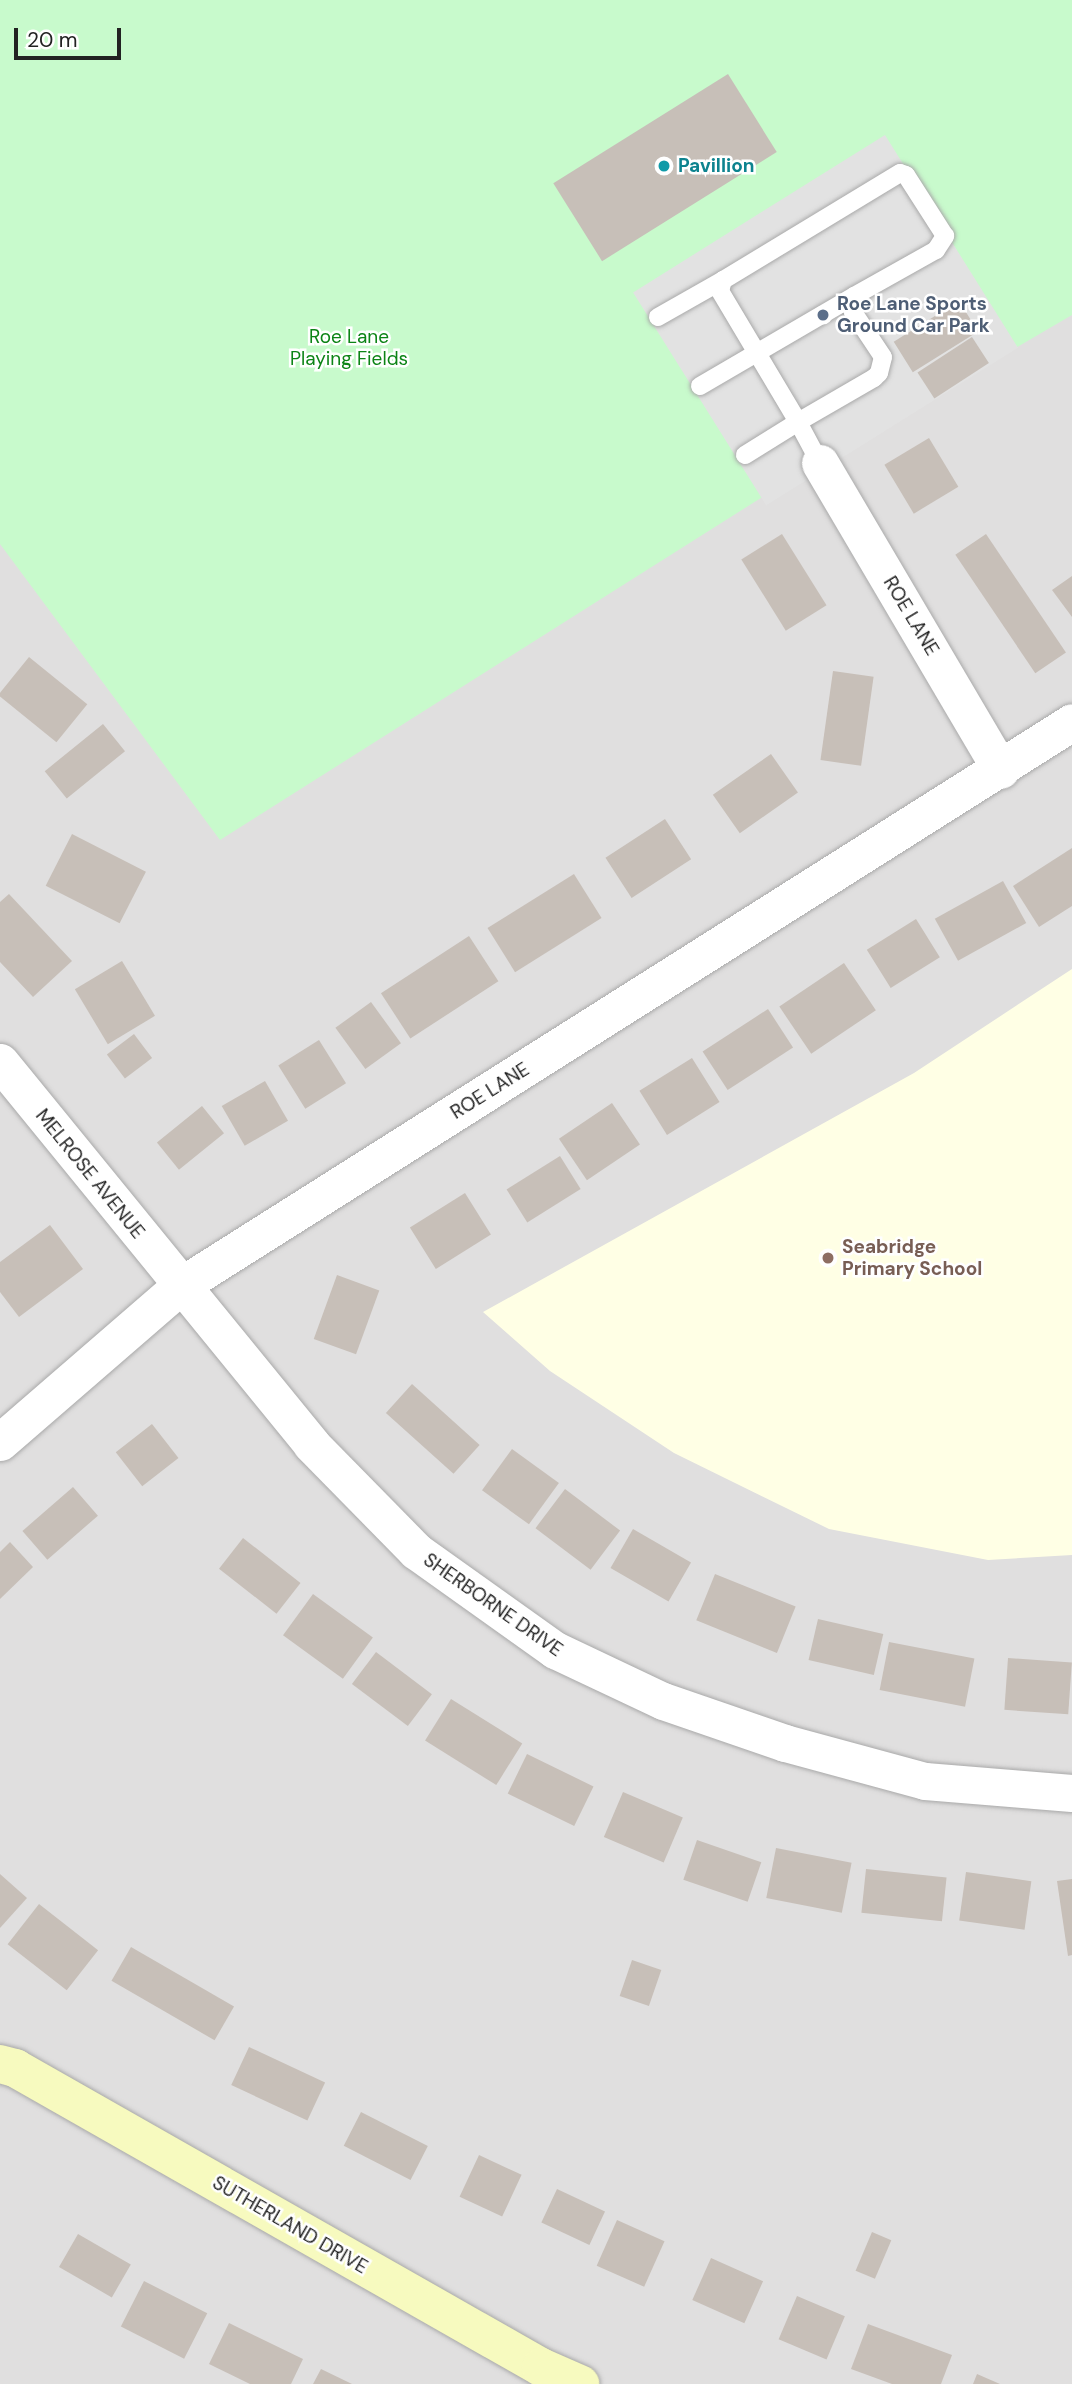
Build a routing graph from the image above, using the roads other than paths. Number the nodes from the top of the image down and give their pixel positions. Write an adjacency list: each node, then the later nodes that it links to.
1 (723, 280): 2 (lane); 3 (lane); 4 (lane)
2 (854, 296): 4 (lane); 6 (lane)
3 (658, 317)
4 (757, 352): 5 (lane); 6 (lane)
5 (700, 386)
6 (798, 422): 7 (lane); 8 (lane)
7 (745, 455)
8 (820, 463): 10 (street, ROE LANE)
9 (1072, 722): 10 (street, ROE LANE)
10 (1001, 770): 12 (street, ROE LANE)
11 (0, 1062): 12 (street, MELROSE AVENUE)
12 (180, 1286): 13 (street, ROE LANE); 14 (street, SHERBORNE DRIVE)
13 (0, 1442)
14 (1072, 1793)
15 (0, 2064): 16 (street, SUTHERLAND DRIVE)
16 (580, 2384)

